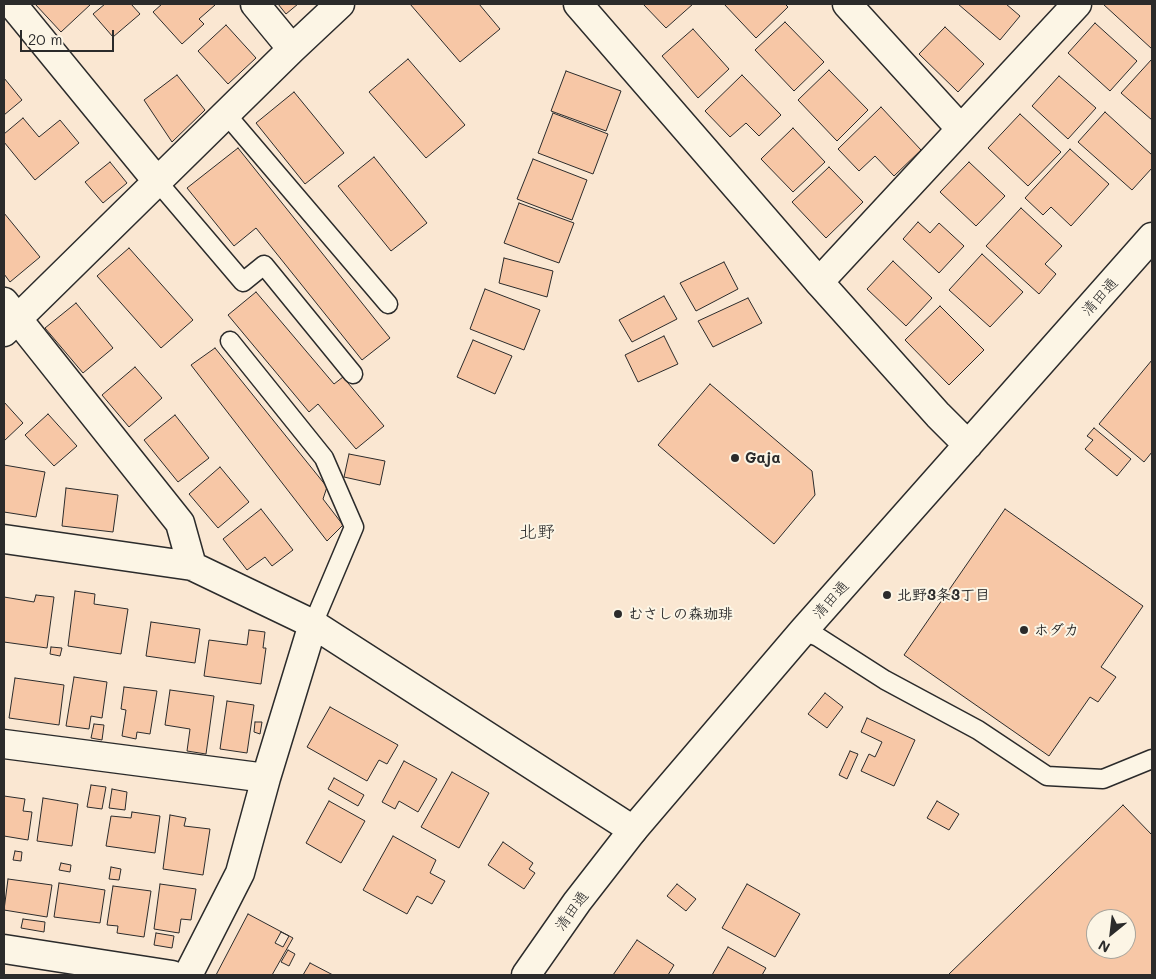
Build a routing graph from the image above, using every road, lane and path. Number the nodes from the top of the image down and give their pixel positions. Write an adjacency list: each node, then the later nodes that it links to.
1 (12, 4): 10 (street)
2 (255, 4): 7 (street)
3 (340, 4): 7 (street)
4 (847, 4): 9 (street)
5 (1076, 4): 9 (street)
6 (586, 6): 12 (street)
7 (292, 49): 8 (street)
8 (226, 114): 10 (street); 13 (lane)
9 (960, 128): 12 (street)
10 (157, 181): 14 (street); 16 (lane)
11 (1152, 237): 17 (street, 清田通)
12 (819, 282): 17 (street)
13 (388, 304)
14 (8, 318): 19 (street)
15 (230, 341): 20 (lane)
16 (353, 374)
17 (968, 445): 21 (street, 清田通)
18 (4, 539): 19 (street)
19 (192, 566): 20 (street)
20 (313, 624): 24 (street); 25 (street)
21 (802, 632): 23 (lane); 25 (street, 清田通)
22 (4, 744): 24 (street)
23 (1152, 758)
24 (266, 778): 28 (street)
25 (633, 830): 29 (street, 清田通)
26 (4, 950): 27 (street)
27 (172, 975)
28 (188, 975)
29 (526, 975)

